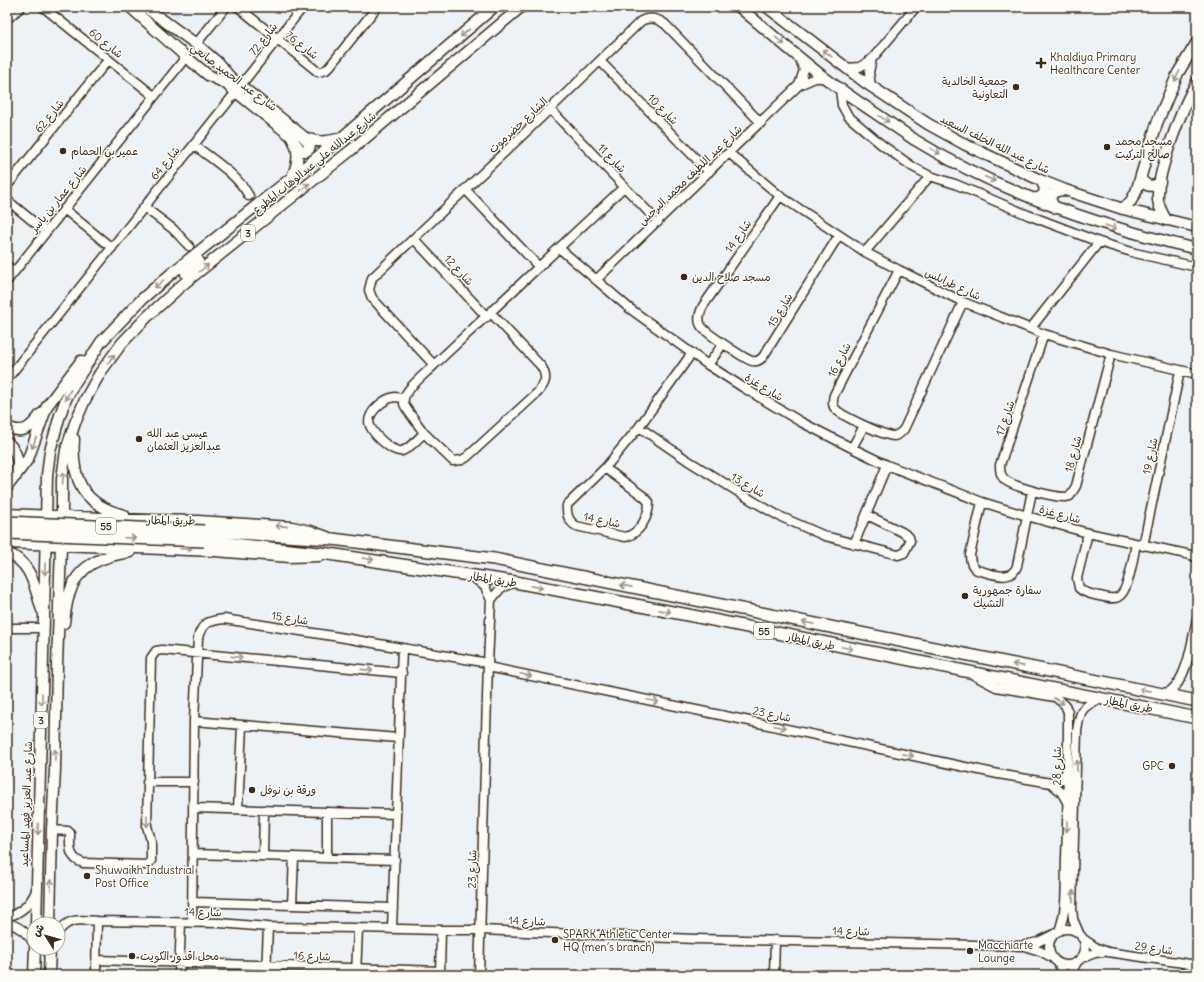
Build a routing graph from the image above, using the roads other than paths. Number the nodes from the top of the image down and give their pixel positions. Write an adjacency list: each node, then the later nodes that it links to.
1 (21, 7): 16 (street)
2 (43, 7): 26 (street, شارع 60)
3 (130, 7): 20 (main road, شارع عبد الحميد صانعي)
4 (145, 7): 18 (main road, شارع عبد الحميد صانعي)
5 (226, 7): 22 (street)
6 (238, 7): 19 (street, شارع 76)
7 (303, 7): 19 (street, شارع 72)
8 (377, 7): 19 (street, شارع 76)
9 (477, 7): 15 (street)
10 (494, 7): 15 (main road, شارع عبدالله علي عبدالوهاب المطوع / 3)
11 (521, 7): 81 (main road, شارع عبدالله علي عبدالوهاب المطوع / 3, one-way to 11)
12 (739, 7): 17 (main road)
13 (916, 7): 25 (street)
14 (770, 9): 17 (main road); 29 (main road, شارع عبد الله الخلف السعيد, one-way to 14)
15 (486, 14): 41 (main road, شارع عبدالله علي عبدالوهاب المطوع / 3, one-way to 41)
16 (7, 19)
17 (762, 26): 24 (main road, one-way to 24)
18 (175, 28): 20 (main road); 22 (main road, شارع عبد الحميد صانعي)
19 (277, 39): 35 (street, شارع 72)
20 (166, 40): 23 (main road, شارع عبد الحميد صانعي)
21 (1197, 42): 48 (main road, one-way to 48)
22 (196, 44): 28 (main road, شارع عبد الحميد صانعي)
23 (186, 57): 30 (main road, شارع عبد الحميد صانعي); 37 (street, شارع عمار بن ياسر)
24 (799, 58): 31 (main road); 33 (street)
25 (872, 59): 29 (street); 34 (street)
26 (108, 60): 37 (street, شارع 60); 51 (street, شارع 62)
27 (600, 61): 38 (street, الشارع حضرموت); 39 (street, الشارع حضرموت); 45 (street, شارع 10)
28 (217, 62): 30 (main road); 35 (main road, شارع عبد الحميد صانعي)
29 (846, 68): 34 (main road, شارع عبد الله الخلف السعيد)
30 (208, 74): 35 (main road, شارع عبد الحميد صانعي)
31 (825, 78): 33 (street, شارع عبد اللطيف محمد البرجس); 36 (main road)
32 (1197, 82): 50 (main road)
33 (800, 85): 39 (street, شارع عبد اللطيف محمد البرجس)
34 (871, 86): 49 (main road, شارع عبد الله الخلف السعيد)
35 (239, 89): 40 (main road, شارع عبد الحميد صانعي); 42 (main road, شارع عبد الحميد صانعي); 43 (street, شارع 64)
36 (840, 89): 46 (street); 57 (main road, one-way to 57)
37 (154, 96): 61 (street, شارع عمار بن ياسر)
38 (550, 109): 52 (street, شارع 11); 53 (street, الشارع حضرموت)
39 (761, 123): 44 (street, شارع عبد اللطيف محمد البرجس)
40 (304, 137): 41 (main road, شارع عبد الحميد صانعي); 42 (main road)
41 (340, 139): 47 (main road, شارع عبدالله علي عبدالوهاب المطوع / 3)
42 (296, 144): 47 (main road)
43 (194, 145): 55 (street); 59 (street, شارع 64)
44 (729, 153): 45 (street, شارع عبد اللطيف محمد البرجس); 56 (street, شارع طرابلس)
45 (709, 172): 65 (street, شارع عبد اللطيف محمد البرجس)
46 (930, 176): 70 (street); 75 (street)
47 (292, 178): 63 (main road, شارع عبدالله علي عبدالوهاب المطوع / 3)
48 (1141, 179): 50 (main road); 62 (main road)
49 (1040, 180): 54 (main road, شارع عبد الله الخلف السعيد); 57 (main road)
50 (1160, 182): 64 (main road)
51 (7, 186)
52 (624, 187): 65 (street, شارع 11); 73 (street)
53 (466, 189): 69 (street, الشارع حضرموت); 77 (street)
54 (1065, 190): 60 (main road); 62 (main road, شارع عبد الله الخلف السعيد)
55 (249, 196)
56 (780, 196): 68 (street, شارع طرابلس); 89 (street, شارع 14)
57 (1031, 198): 60 (main road)
58 (7, 200): 67 (street)
59 (144, 207): 71 (street); 72 (street, شارع 64)
60 (1056, 208): 74 (main road, one-way to 74)
61 (64, 209): 67 (street, شارع عمار بن ياسر); 72 (street)
62 (1123, 209): 64 (main road, شارع عبد الله الخلف السعيد)
63 (245, 215): 81 (main road); 88 (main road, شارع عبدالله علي عبدالوهاب المطوع / 3, one-way to 88)
64 (1166, 220): 66 (main road, شارع عبد الله الخلف السعيد)
65 (658, 222): 82 (street, شارع عبد اللطيف محمد البرجس)
66 (1197, 227)
67 (46, 232): 80 (street, شارع عمار بن ياسر)
68 (839, 235): 75 (street, شارع طرابلس); 89 (street, شارع 15)
69 (414, 239): 85 (street, شارع 12); 92 (street, الشارع حضرموت)
70 (1098, 242): 78 (street); 86 (street)
71 (189, 246)
72 (112, 248): 96 (street, شارع 64)
73 (559, 248): 77 (street); 82 (street, شارع غزة)
74 (1197, 249)
75 (865, 252): 79 (street, شارع طرابلس)
76 (7, 266): 80 (street)
77 (539, 267): 85 (street)
78 (1197, 267)
79 (898, 270): 84 (street, شارع طرابلس); 100 (street, شارع 16)
80 (14, 272): 83 (street, شارع عمار بن ياسر)
81 (190, 278): 99 (main road, شارع عبدالله علي عبدالوهاب المطوع / 3, one-way to 81)
82 (596, 280): 90 (street, شارع غزة)
83 (7, 281)
84 (963, 302): 86 (street, شارع طرابلس); 100 (street)
85 (489, 315): 92 (street); 103 (street)
86 (1031, 328): 87 (street, شارع طرابلس)
87 (1044, 334): 91 (street, شارع طرابلس); 110 (street, شارع 17)
88 (101, 342): 98 (main road); 113 (main road, شارع عبدالله علي عبدالوهاب المطوع / 3, one-way to 113)
89 (723, 344): 93 (street)
90 (692, 353): 93 (street, شارع غزة); 102 (street, شارع 14)
91 (1112, 354): 94 (street, شارع طرابلس); 110 (street, شارع 18)
92 (434, 365): 97 (street)
93 (708, 365): 105 (street, شارع غزة)
94 (1180, 371): 95 (street, شارع طرابلس); 127 (street, شارع 19)
95 (1197, 374)
96 (7, 379)
97 (404, 399): 103 (street); 103 (street)
98 (47, 406): 101 (main road); 108 (main road, one-way to 108)
99 (76, 422): 114 (main road, شارع عبدالله علي عبدالوهاب المطوع / 3, one-way to 99); 118 (main road, 3)
100 (864, 426): 105 (street)
101 (7, 427)
102 (639, 428): 107 (street, شارع 14); 125 (street, شارع 13)
103 (424, 433)
104 (7, 442): 108 (main road)
105 (852, 448): 106 (street, شارع غزة)
106 (887, 466): 111 (street, شارع غزة); 112 (street)
107 (605, 468): 107 (street, شارع 14)
108 (16, 477): 109 (main road)
109 (7, 487)
110 (1032, 491): 115 (street)
111 (982, 502): 115 (street, شارع غزة); 115 (street, شارع غزة)
112 (867, 515): 125 (street); 125 (street, شارع 13)
113 (47, 516): 114 (main road, طريق المطار); 116 (main road, طريق المطار); 124 (main road, شارع عبد العزيز فهد المساعيد / 3)
114 (62, 516): 117 (main road, طريق المطار); 126 (main road, 3)
115 (1027, 516): 120 (street, شارع غزة)
116 (8, 517): 121 (highway, طريق المطار / 55, bridge); 123 (main road)
117 (97, 518): 118 (main road, طريق المطار); 128 (main road)
118 (149, 520): 122 (main road, طريق المطار, one-way to 118)
119 (7, 533): 121 (highway, طريق المطار / 55, one-way to 121, bridge)
120 (1088, 533): 127 (street, شارع غزة); 127 (street, شارع غزة)
121 (204, 536): 122 (highway, طريق المطار / 55); 131 (highway, طريق المطار / 55)
122 (332, 539): 138 (highway, طريق المطار / 55, one-way to 122)
123 (7, 542): 124 (main road, طريق المطار)
124 (46, 544): 126 (main road, طريق المطار); 137 (main road, شارع عبد العزيز فهد المساعيد / 3, one-way to 137)
125 (854, 544)
126 (62, 545): 128 (main road, طريق المطار); 145 (main road, 3)
127 (1139, 545): 132 (street, شارع غزة)
128 (98, 546): 129 (main road, طريق المطار)
129 (158, 548): 131 (main road, طريق المطار, one-way to 131); 145 (main road)
130 (7, 553): 137 (main road)
131 (329, 554): 133 (highway, طريق المطار / 55, one-way to 133)
132 (1195, 556)
133 (470, 575): 134 (highway, طريق المطار / 55); 135 (street)
134 (515, 582): 135 (street); 136 (highway, طريق المطار / 55, one-way to 136)
135 (491, 600): 144 (street, شارع 23)
136 (688, 615): 138 (highway); 147 (highway, طريق المطار / 55, one-way to 147)
137 (44, 617): 141 (main road, شارع عبد العزيز فهد المساعيد / 3)
138 (779, 617): 148 (highway, طريق المطار / 55, one-way to 138)
139 (1197, 619): 148 (street)
140 (7, 628): 141 (street)
141 (44, 628): 159 (main road, شارع عبد العزيز فهد المساعيد / 3, one-way to 159)
142 (402, 648): 143 (street, شارع 15); 144 (street, شارع 15); 146 (street)
143 (198, 653): 146 (street, one-way to 146); 152 (street, شارع 15); 156 (street)
144 (488, 665): 158 (street, شارع 23, one-way to 158); 189 (street, شارع 23)
145 (57, 666): 160 (main road, 3, one-way to 145)
146 (402, 673): 154 (street)
147 (969, 673): 149 (highway, طريق المطار / 55); 155 (street, شارع 28, one-way to 155)
148 (1161, 694): 150 (highway, طريق المطار / 55)
149 (1100, 699): 151 (highway, طريق المطار / 55); 192 (street, شارع 28, one-way to 149)
150 (1197, 701)
151 (1197, 718)
152 (194, 721): 153 (street); 157 (street, شارع 15)
153 (242, 726): 154 (street); 163 (street)
154 (398, 738): 166 (street)
155 (1068, 768): 158 (street); 161 (street, شارع 28)
156 (147, 782): 157 (street); 167 (street, one-way to 167)
157 (194, 782): 162 (street, شارع 15)
158 (1051, 783): 161 (street)
159 (39, 787): 160 (main road); 173 (main road, شارع عبد العزيز فهد المساعيد / 3, one-way to 173)
160 (53, 787): 167 (main road, 3)
161 (1068, 804): 190 (street, شارع 28, one-way to 190)
162 (193, 808): 163 (street); 168 (street, شارع 15)
163 (238, 809): 164 (street)
164 (264, 810): 165 (street); 169 (street)
165 (327, 812): 166 (street); 171 (street)
166 (396, 814): 172 (street)
167 (52, 830): 178 (main road, 3, one-way to 167)
168 (193, 854): 169 (street); 174 (street, شارع 15)
169 (263, 856): 170 (street)
170 (294, 857): 171 (street); 175 (street)
171 (327, 858): 172 (street)
172 (395, 860): 176 (street)
173 (36, 891): 177 (main road, شارع عبد العزيز فهد المساعيد / 3); 179 (street)
174 (192, 902): 175 (street); 183 (street, شارع 15)
175 (292, 905): 176 (street)
176 (393, 908): 187 (street)
177 (36, 916)
178 (50, 916)
179 (7, 917)
180 (97, 921): 182 (street, شارع 14); 184 (street, شارع 14); 198 (street)
181 (7, 923): 191 (street)
182 (181, 923): 183 (street, شارع 14); 201 (street)
183 (192, 923): 185 (street, شارع 14)
184 (66, 924)
185 (268, 927): 186 (street, شارع 14); 202 (street)
186 (358, 928): 187 (street, شارع 14); 204 (street)
187 (392, 929): 188 (street, شارع 14)
188 (441, 930): 189 (street, شارع 14); 205 (street, شارع 16)
189 (481, 930): 193 (street, شارع 14); 211 (street, شارع 23)
190 (1056, 932): 192 (street); 194 (street, شارع 14); 199 (street)
191 (26, 934)
192 (1081, 936): 195 (street, شارع 29); 200 (street)
193 (775, 940): 194 (street, شارع 14); 212 (street)
194 (1024, 946): 199 (street, شارع 14)
195 (1108, 952): 200 (street, شارع 29); 203 (street, شارع 29)
196 (35, 956): 206 (main road)
197 (50, 956): 207 (main road)
198 (97, 960): 201 (street, شارع 16); 208 (street)
199 (1055, 960): 200 (street); 213 (street)
200 (1079, 960): 214 (street)
201 (179, 963): 202 (street, شارع 16); 209 (street)
202 (266, 965): 204 (street, شارع 16); 210 (street)
203 (1197, 965)
204 (356, 972): 205 (street, شارع 16)
205 (440, 973)
206 (34, 975)
207 (49, 975)
208 (96, 975)
209 (178, 975)
210 (266, 975)
211 (480, 975)
212 (774, 975)
213 (1064, 975)
214 (1070, 975)

